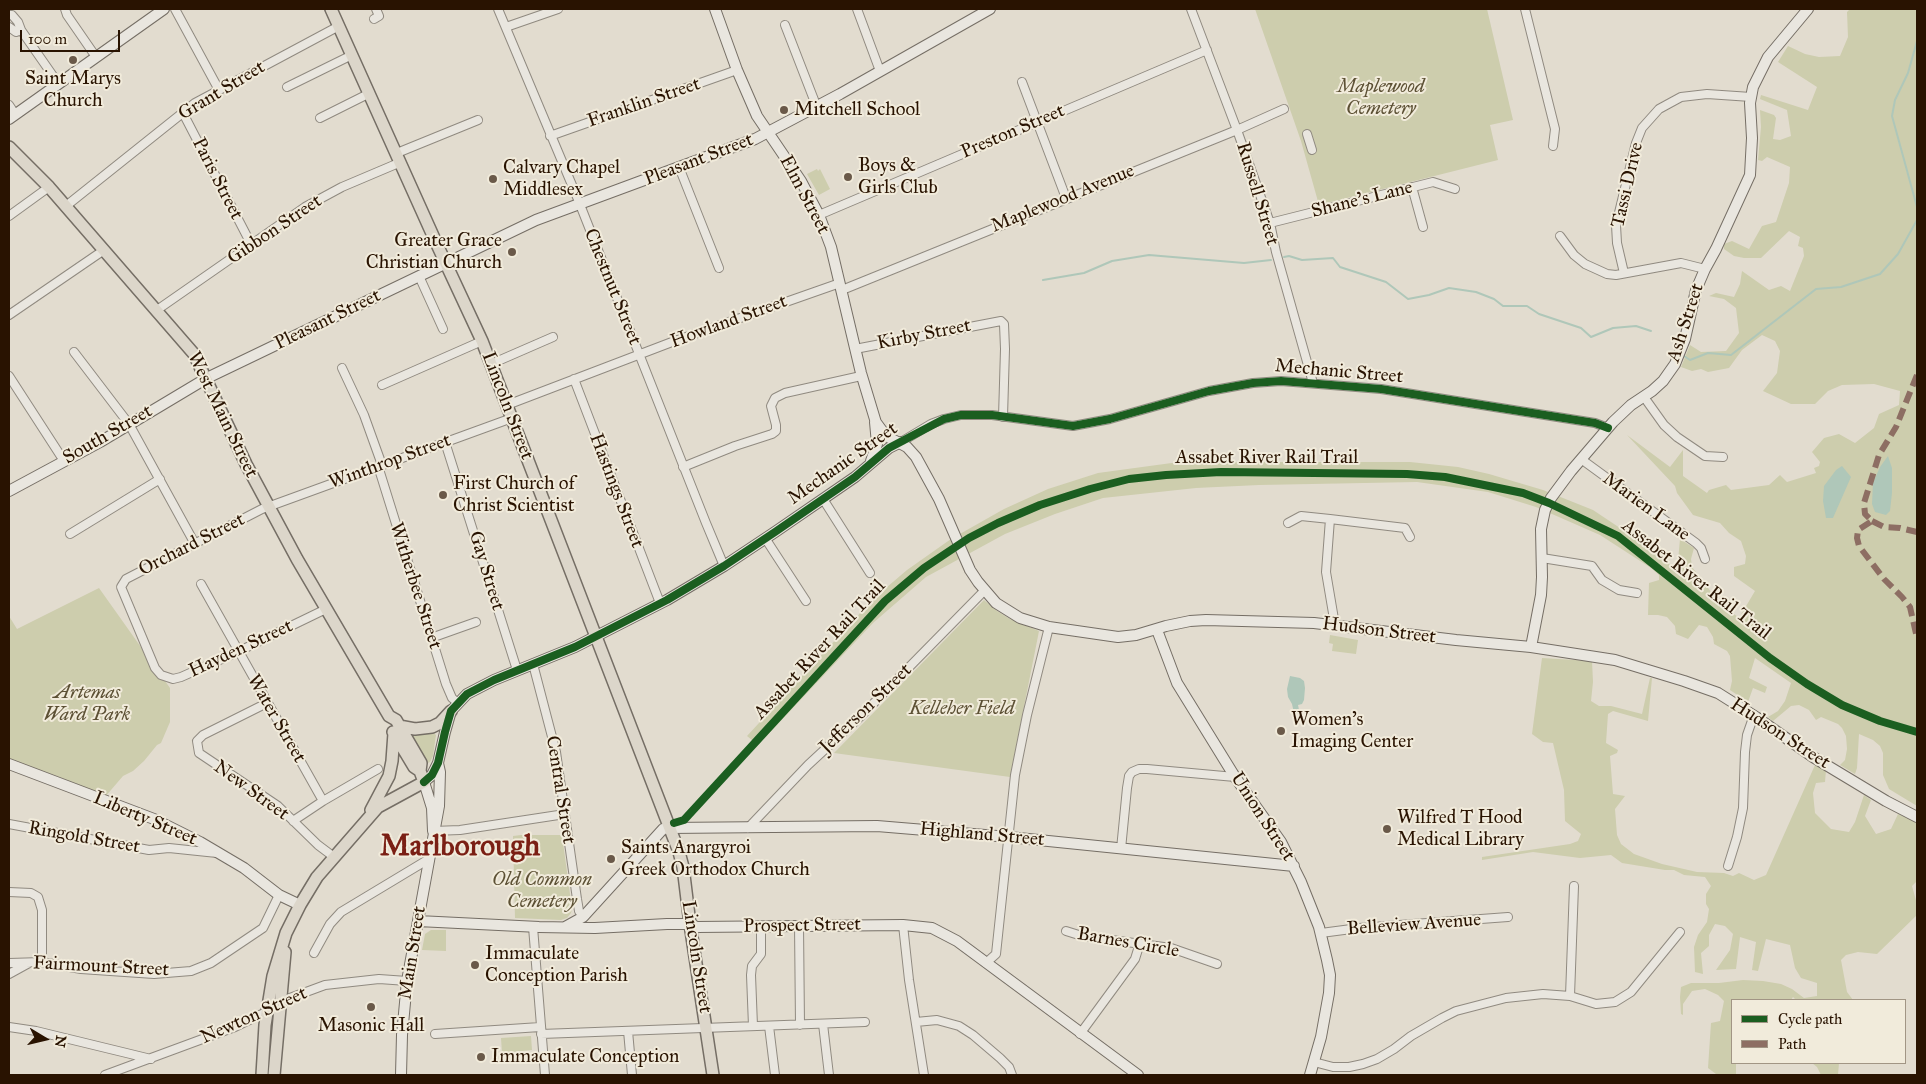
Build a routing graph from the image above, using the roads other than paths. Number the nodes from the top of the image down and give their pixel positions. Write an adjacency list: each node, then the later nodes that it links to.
1 (12, 9): 15 (street)
2 (66, 9): 24 (street)
3 (164, 9): 24 (street)
4 (175, 9): 30 (street)
5 (331, 9): 18 (main road, Lincoln Street)
6 (376, 9): 16 (street)
7 (498, 9): 19 (street, Chestnut Street)
8 (558, 9): 19 (street)
9 (715, 9): 25 (street, Elm Street)
10 (856, 9): 26 (street)
11 (990, 9): 26 (street, Pleasant Street)
12 (1191, 9): 22 (street, Russell Street)
13 (1525, 9): 45 (street)
14 (1808, 9): 32 (street, Ash Street)
15 (9, 14): 21 (street)
16 (374, 19)
17 (785, 25): 34 (street)
18 (339, 26): 23 (main road, Lincoln Street); 30 (street, Grant Street)
19 (506, 27): 44 (street, Chestnut Street)
20 (9, 29): 21 (street)
21 (21, 30): 28 (street)
22 (1207, 50): 40 (street, Preston Street); 41 (street, Russell Street)
23 (352, 55): 29 (street); 31 (main road, Lincoln Street)
24 (96, 57): 28 (street)
25 (737, 70): 42 (street, Elm Street); 44 (street, Franklin Street)
26 (880, 71): 34 (street, Pleasant Street)
27 (1022, 82): 40 (street)
28 (58, 84): 37 (street)
29 (287, 87)
30 (219, 90): 36 (street, Grant Street)
31 (370, 94): 38 (street); 48 (main road, Lincoln Street)
32 (1751, 97): 65 (street, Ash Street); 66 (street, Tassi Drive)
33 (9, 105): 37 (street)
34 (816, 105): 42 (street, Pleasant Street)
35 (1284, 109): 41 (street, Maplewood Avenue)
36 (183, 113): 55 (street, Grant Street); 61 (street, Paris Street)
37 (12, 116)
38 (320, 118)
39 (478, 120): 48 (street, Gibbon Street)
40 (1037, 122): 53 (street); 56 (street, Preston Street)
41 (1237, 130): 53 (street, Maplewood Avenue); 58 (street, Russell Street)
42 (767, 133): 49 (street, Pleasant Street); 56 (street, Elm Street)
43 (1307, 134): 47 (street)
44 (550, 136): 54 (street, Chestnut Street)
45 (1552, 146)
46 (9, 147): 50 (main road, West Main Street)
47 (1312, 150)
48 (399, 157): 61 (street, Gibbon Street); 63 (main road, Lincoln Street)
49 (679, 167): 54 (street, Pleasant Street); 64 (street)
50 (49, 186): 55 (main road, West Main Street); 57 (street)
51 (1412, 187): 52 (street, Shane's Lane); 58 (street, Shane's Lane); 59 (street)
52 (1455, 189)
53 (1066, 198): 68 (street, Maplewood Avenue)
54 (579, 204): 63 (street, Pleasant Street); 76 (street, Chestnut Street)
55 (66, 206): 62 (main road, West Main Street)
56 (819, 215): 68 (street, Elm Street)
57 (9, 216)
58 (1270, 223): 83 (street, Russell Street)
59 (1423, 227)
60 (1560, 236): 66 (street)
61 (251, 244): 69 (street, Gibbon Street)
62 (104, 250): 69 (main road, West Main Street); 70 (street)
63 (446, 264): 67 (street, Pleasant Street); 73 (main road, Lincoln Street)
64 (718, 268)
65 (1705, 269): 66 (street); 85 (street, Ash Street)
66 (1624, 273)
67 (419, 276): 71 (street); 81 (street, Pleasant Street)
68 (841, 286): 74 (street, Elm Street); 76 (street, Howland Street)
69 (157, 310): 81 (main road, West Main Street)
70 (9, 315)
71 (443, 329)
72 (553, 338): 77 (street)
73 (482, 341): 77 (main road, Lincoln Street); 84 (street)
74 (855, 348): 80 (street, Elm Street); 87 (street, Kirby Street)
75 (74, 352): 90 (street)
76 (639, 355): 82 (street, Howland Street); 99 (street, Chestnut Street)
77 (491, 364): 86 (main road, Lincoln Street)
78 (342, 368): 98 (street, Witherbee Street)
79 (9, 376): 97 (street)
80 (861, 376): 89 (street, Elm Street); 99 (street)
81 (207, 378): 90 (street, South Street); 104 (main road, West Main Street)
82 (574, 379): 86 (street, Howland Street); 120 (street, Hastings Street)
83 (1314, 383): 87 (street, Mechanic Street); 91 (street, Mechanic Street)
84 (382, 385)
85 (1644, 397): 91 (street, Ash Street); 95 (street)
86 (507, 405): 88 (main road, Lincoln Street)
87 (1004, 417): 93 (street, Mechanic Street)
88 (512, 418): 92 (street, Winthrop Street); 126 (main road, Lincoln Street)
89 (875, 421): 93 (street, Elm Street); 94 (street, Elm Street); 100 (street, Elm Street)
90 (129, 424): 97 (street, South Street); 101 (street)
91 (1608, 428): 96 (street, Ash Street)
92 (445, 442): 98 (street, Winthrop Street); 131 (street, Gay Street)
93 (901, 442): 94 (street, Mechanic Street); 117 (street, Hudson Street)
94 (889, 448): 100 (street, Mechanic Street)
95 (1723, 456)
96 (1581, 459): 111 (street, Ash Street); 112 (street, Marien Lane)
97 (64, 461): 102 (street, South Street)
98 (380, 465): 104 (street, Winthrop Street); 127 (street, Witherbee Street)
99 (683, 466): 113 (street, Chestnut Street)
100 (866, 467): 103 (street, Mechanic Street)
101 (160, 479): 107 (street); 110 (street)
102 (9, 491)
103 (823, 499): 109 (street, Mechanic Street); 114 (street)
104 (268, 506): 110 (street, Orchard Street); 121 (main road, West Main Street)
105 (1330, 519): 106 (street); 108 (street); 123 (street)
106 (1288, 522)
107 (70, 534)
108 (1410, 536)
109 (765, 538): 113 (street, Mechanic Street); 119 (street)
110 (195, 544): 116 (street, Orchard Street)
111 (1542, 558): 118 (street); 128 (street, Ash Street)
112 (1705, 559)
113 (724, 566): 120 (street, Mechanic Street)
114 (870, 572)
115 (201, 584): 129 (street, Water Street)
116 (121, 587): 129 (street, Hayden Street)
117 (984, 591): 124 (street, Hudson Street); 148 (street, Jefferson Street)
118 (1637, 593)
119 (806, 601)
120 (660, 603): 126 (street, Mechanic Street)
121 (326, 609): 129 (street, Hayden Street); 135 (main road, West Main Street)
122 (476, 622): 127 (street)
123 (1335, 625): 125 (street, Hudson Street); 128 (street, Hudson Street)
124 (1049, 627): 125 (street, Hudson Street); 150 (street)
125 (1157, 630): 140 (street, Union Street)
126 (595, 636): 130 (street, Mechanic Street); 147 (main road, Lincoln Street)
127 (431, 638): 133 (street, Witherbee Street)
128 (1531, 646): 134 (street, Hudson Street)
129 (238, 651): 132 (street, Water Street)
130 (533, 664): 131 (street, Mechanic Street); 142 (street, Central Street)
131 (517, 670): 133 (street, Mechanic Street)
132 (267, 703): 141 (street, Water Street); 144 (street, New Street)
133 (455, 707): 135 (main road); 136 (street)
134 (1754, 716): 143 (street, Hudson Street); 156 (street)
135 (397, 730): 139 (main road, West Main Street); 146 (main road)
136 (438, 763): 139 (street); 149 (street)
137 (9, 764): 152 (street, Liberty Street)
138 (378, 769): 141 (street)
139 (422, 776): 146 (main road); 149 (street, West Main Street)
140 (1235, 777): 151 (street); 155 (street, Union Street)
141 (324, 801): 144 (street)
142 (565, 814): 149 (street); 161 (street, Central Street)
143 (1917, 817)
144 (293, 821): 153 (street, New Street)
145 (9, 824): 152 (street, Ringold Street)
146 (362, 824): 153 (main road)
147 (669, 828): 148 (street, Highland Street); 161 (street); 164 (main road, Lincoln Street)
148 (748, 828): 150 (street, Highland Street)
149 (433, 832): 154 (street, Main Street)
150 (1009, 837): 151 (street, Highland Street); 178 (street)
151 (1120, 849): 155 (street, Highland Street)
152 (219, 853): 159 (street, Liberty Street)
153 (334, 857): 160 (main road)
154 (429, 859): 163 (street, Main Street); 174 (street)
155 (1294, 866): 172 (street, Union Street)
156 (1728, 866)
157 (1574, 886): 182 (street)
158 (9, 892): 176 (street)
159 (279, 894): 160 (street, Liberty Street); 176 (street, Fairmount Street)
160 (300, 906): 183 (main road); 184 (main road)
161 (583, 917): 167 (street)
162 (1508, 918): 172 (street, Belleview Avenue)
163 (418, 921): 169 (street, Prospect Street); 181 (street, Main Street)
164 (690, 924): 167 (street, Prospect Street); 168 (street, Prospect Street); 192 (main road, Lincoln Street)
165 (799, 925): 166 (street, Prospect Street); 168 (street, Prospect Street); 188 (street)
166 (903, 925): 178 (street, Prospect Street); 186 (street)
167 (565, 926): 169 (street, Prospect Street)
168 (761, 926): 189 (street)
169 (533, 927): 193 (street)
170 (1066, 931): 173 (street, Barnes Circle)
171 (1680, 932): 182 (street)
172 (1320, 933): 198 (street, Union Street)
173 (1140, 943): 179 (street, Barnes Circle); 196 (street)
174 (314, 953)
175 (31, 962): 176 (street, Fairmount Street); 177 (street, Fairmount Street); 180 (street)
176 (42, 962)
177 (9, 963)
178 (986, 963): 196 (street, Prospect Street)
179 (1218, 964)
180 (9, 974)
181 (407, 981): 183 (street, Newton Street); 202 (street, Main Street)
182 (1570, 996): 198 (street)
183 (280, 1002): 184 (street, Newton Street); 201 (main road)
184 (267, 1012): 197 (street, Newton Street); 200 (main road)
185 (865, 1022): 187 (street)
186 (916, 1022): 208 (street); 209 (street)
187 (822, 1024): 188 (street); 207 (street)
188 (800, 1025): 190 (street)
189 (753, 1026): 190 (street); 192 (street)
190 (769, 1026): 206 (street)
191 (9, 1027): 197 (street)
192 (707, 1028): 194 (street); 205 (main road, Lincoln Street)
193 (541, 1030): 194 (street); 195 (street); 203 (street)
194 (628, 1031): 204 (street)
195 (435, 1034)
196 (1080, 1034): 210 (street, Prospect Street)
197 (151, 1059): 199 (street, Newton Street)
198 (1314, 1062): 211 (street, Union Street)
199 (105, 1075)
200 (262, 1075)
201 (274, 1075)
202 (401, 1075)
203 (545, 1075)
204 (632, 1075)
205 (713, 1075)
206 (775, 1075)
207 (829, 1075)
208 (924, 1075)
209 (1012, 1075)
210 (1138, 1075)
211 (1310, 1075)

